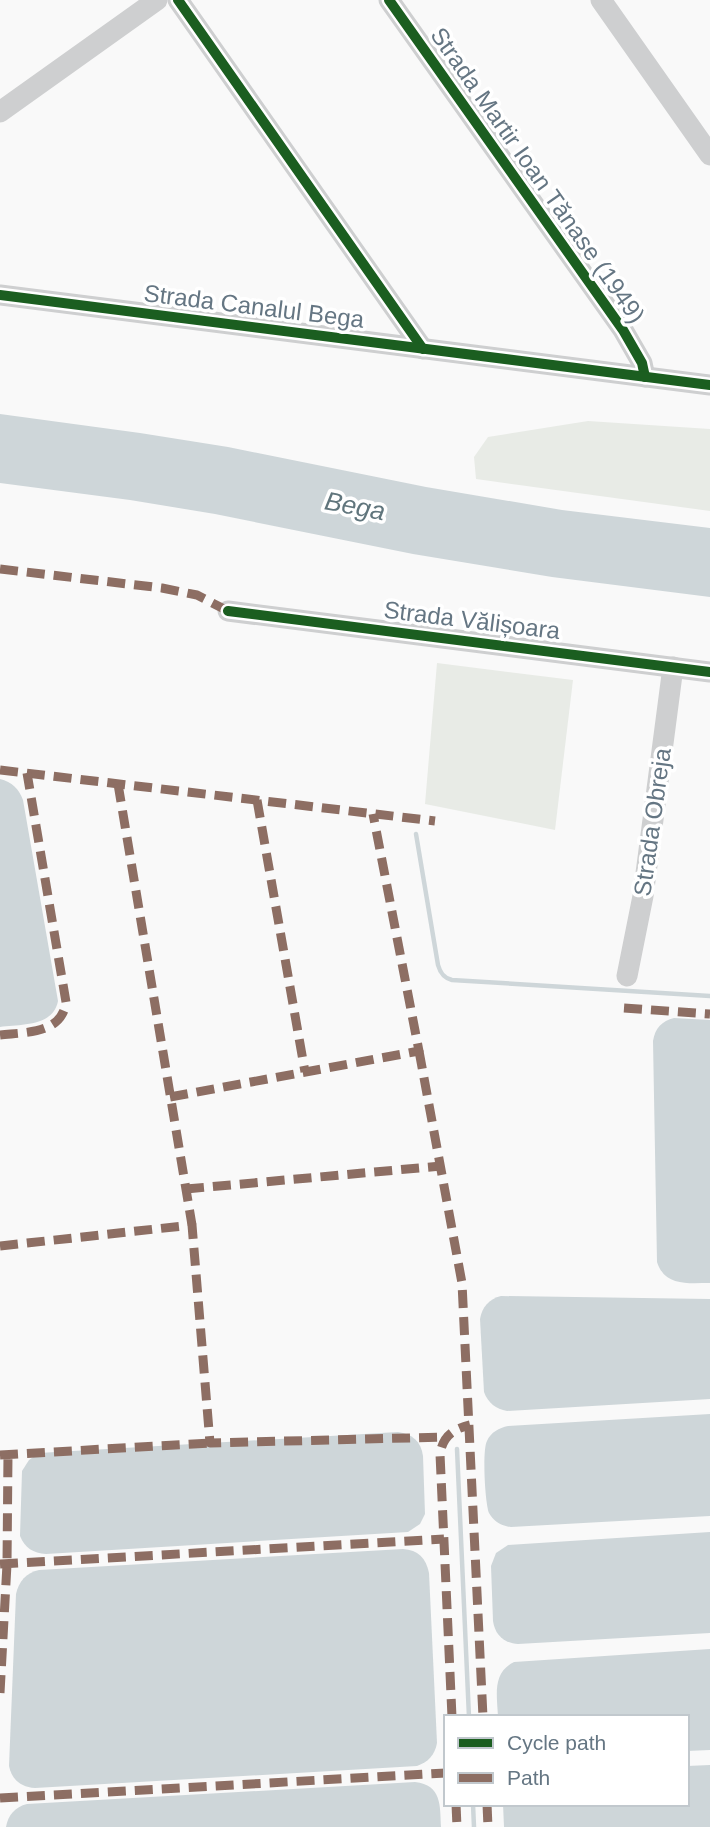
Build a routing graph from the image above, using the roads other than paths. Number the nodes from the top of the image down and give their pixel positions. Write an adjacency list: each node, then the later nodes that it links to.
1 (157, 0): 5 (street)
2 (178, 0): 8 (street)
3 (389, 0): 9 (street, Strada Martir Ioan Tănase (1949))
4 (601, 0): 6 (street)
5 (0, 111)
6 (710, 155)
7 (3, 291): 8 (street, Strada Canalul Bega)
8 (424, 349): 9 (street, Strada Canalul Bega)
9 (645, 377): 10 (street, Strada Canalul Bega)
10 (710, 385)
11 (228, 611): 12 (street, Strada Vălișoara)
12 (673, 667): 13 (street, Strada Vălișoara); 14 (street, Strada Obreja)
13 (710, 672)
14 (627, 976)

